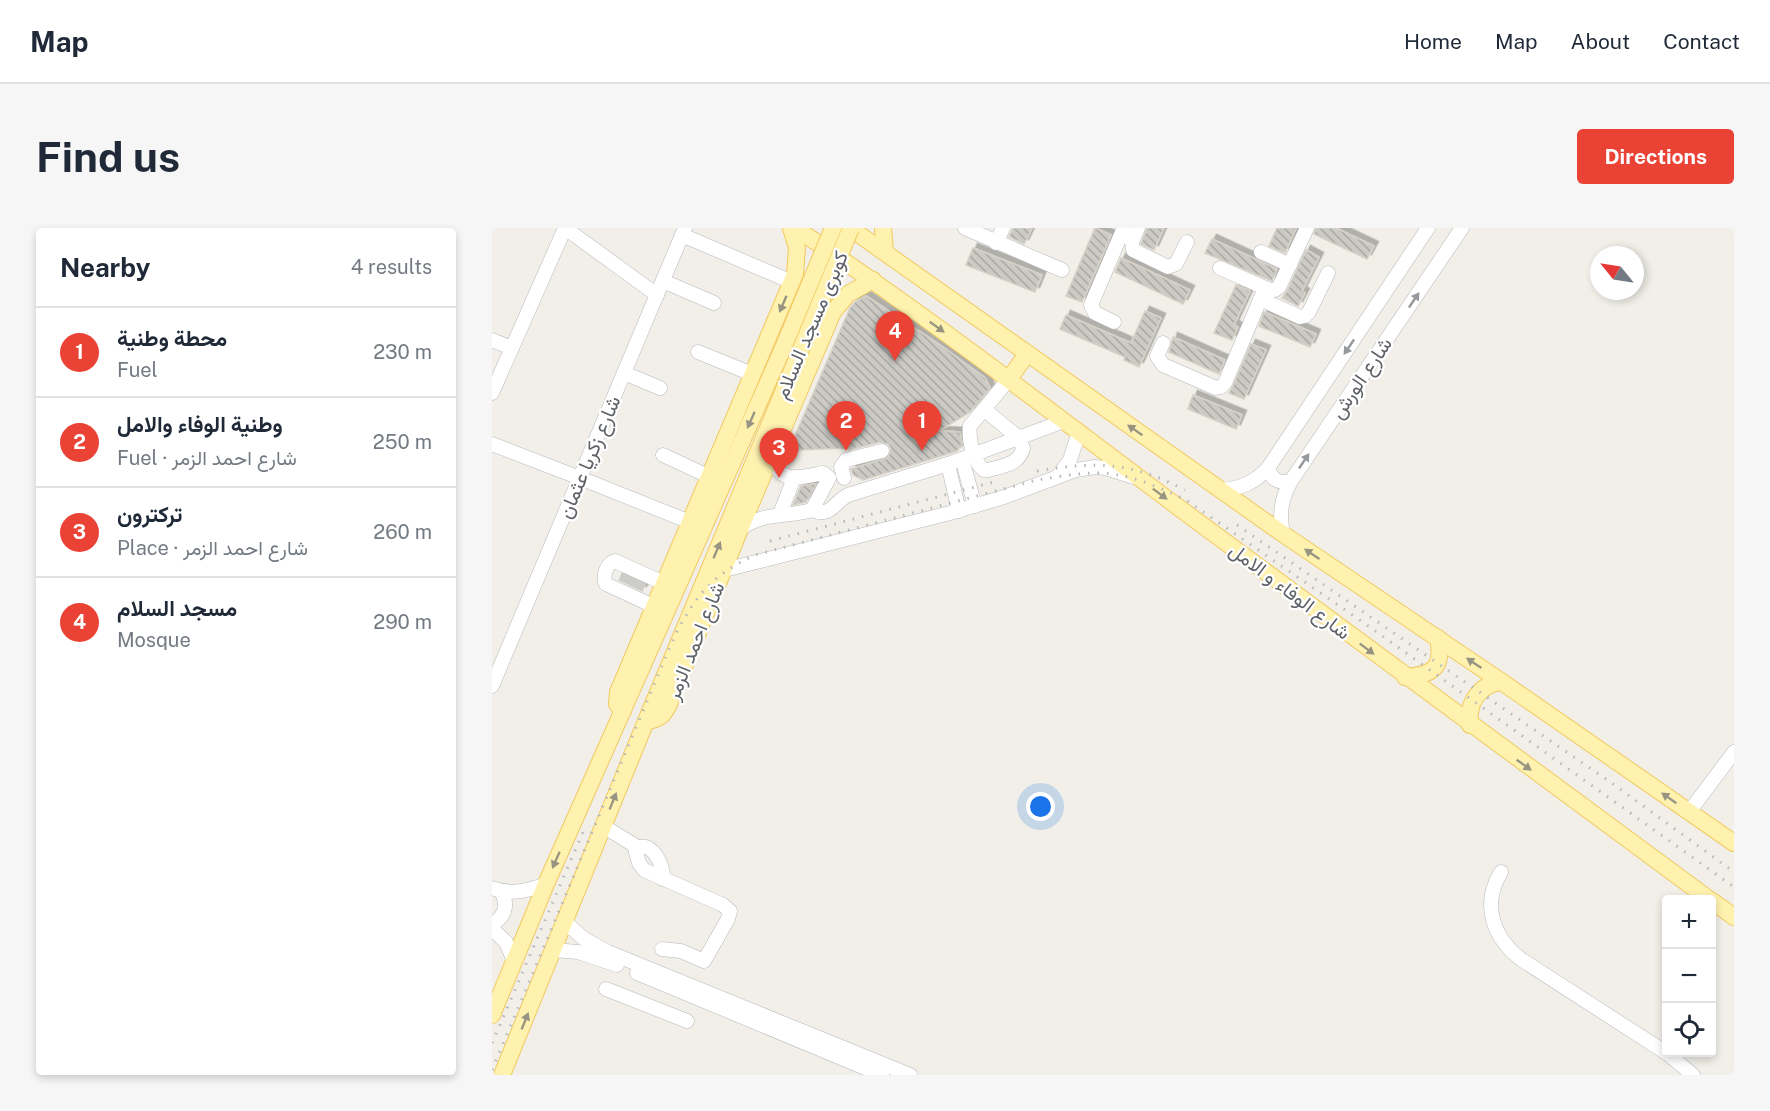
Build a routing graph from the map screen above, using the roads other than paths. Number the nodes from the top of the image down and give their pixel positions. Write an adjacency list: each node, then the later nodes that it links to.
1 (565, 228): 25 (street); 31 (street)
2 (793, 228): 21 (main road, شارع الوفاء و الامل); 23 (main road)
3 (833, 228): 33 (main road, كوبرى مسجد السلام, bridge)
4 (850, 228): 15 (main road, شارع الوفاء و الامل); 33 (main road, كوبرى مسجد السلام, bridge)
5 (883, 228): 15 (main road)
6 (965, 228): 14 (street)
7 (1003, 228): 14 (street)
8 (1307, 228): 17 (street)
9 (1428, 228): 52 (street, شارع الورش, one-way to 52)
10 (1462, 228): 60 (street, شارع الورش, one-way to 10)
11 (1128, 230): 13 (street); 28 (street)
12 (684, 231): 22 (street, شارع زكريا عثمان); 23 (street)
13 (1187, 242)
14 (996, 243): 19 (street)
15 (885, 252): 34 (main road, شارع الوفاء و الامل)
16 (1261, 252): 17 (street)
17 (1290, 265): 24 (street)
18 (1220, 268): 24 (street)
19 (1062, 270)
20 (1328, 273): 24 (street)
21 (873, 280): 27 (main road, شارع احمد الزمر); 37 (main road, شارع الوفاء و الامل, one-way to 37)
22 (663, 281): 25 (street, شارع زكريا عثمان); 26 (street)
23 (792, 282): 27 (main road); 36 (main road, one-way to 36)
24 (1263, 294): 30 (street)
25 (657, 295): 35 (street, شارع زكريا عثمان)
26 (714, 303)
27 (834, 312): 49 (main road, شارع احمد الزمر)
28 (1114, 322)
29 (492, 340): 31 (street)
30 (1163, 343)
31 (512, 348): 39 (street)
32 (698, 352): 36 (street)
33 (791, 352): 77 (main road, كوبرى مسجد السلام, one-way to 77); 78 (main road, كوبرى مسجد السلام, one-way to 33)
34 (1028, 354): 37 (main road); 61 (main road, شارع الوفاء و الامل, one-way to 34)
35 (624, 373): 38 (street); 41 (street, شارع زكريا عثمان)
36 (752, 374): 53 (main road)
37 (1009, 379): 40 (street); 42 (main road, شارع الوفاء و الامل)
38 (660, 388)
39 (492, 393)
40 (985, 410): 45 (street); 50 (street)
41 (605, 419): 43 (street); 54 (street, شارع زكريا عثمان)
42 (1064, 421): 44 (main road, شارع الوفاء و الامل); 45 (street)
43 (619, 423)
44 (1079, 432): 58 (street); 59 (main road, شارع الوفاء و الامل)
45 (1019, 438): 50 (street); 50 (street)
46 (492, 444): 54 (street)
47 (882, 451): 57 (street)
48 (663, 455): 53 (street)
49 (773, 455): 55 (street); 68 (main road, شارع احمد الزمر)
50 (968, 457): 51 (street); 63 (street)
51 (948, 464): 62 (street); 65 (street)
52 (1268, 468): 60 (street); 61 (street, شارع الورش)
53 (708, 476): 67 (main road)
54 (580, 478): 67 (street); 76 (street, شارع زكريا عثمان)
55 (795, 478): 56 (street); 66 (street)
56 (830, 478): 57 (street); 64 (street)
57 (844, 478): 62 (street)
58 (1057, 478): 59 (street); 63 (street)
59 (1139, 478): 74 (main road, شارع الوفاء و الامل, one-way to 74)
60 (1291, 481): 69 (street, شارع الورش)
61 (1220, 489): 69 (main road, شارع الوفاء و الامل)
62 (856, 492): 64 (street)
63 (975, 506): 65 (street)
64 (812, 510): 66 (street)
65 (959, 511): 70 (street)
66 (780, 514): 68 (street)
67 (690, 522): 71 (main road)
68 (740, 529): 70 (main road, شارع احمد الزمر)
69 (1283, 534): 73 (main road, شارع الوفاء و الامل, one-way to 69)
70 (724, 570): 78 (main road, شارع احمد الزمر)
71 (666, 581): 72 (main road); 72 (street)
72 (654, 610): 77 (main road)
73 (1437, 638): 74 (main road); 75 (main road, شارع الوفاء و الامل, one-way to 73)
74 (1405, 676): 79 (main road, شارع الوفاء و الامل)
75 (1502, 682): 79 (main road); 81 (main road, شارع الوفاء و الامل, one-way to 75)
76 (492, 686)
77 (623, 711): 85 (main road, one-way to 85)
78 (646, 721): 82 (main road, one-way to 78)
79 (1470, 725): 87 (main road, شارع الوفاء و الامل, one-way to 87)
80 (1734, 752): 81 (street)
81 (1689, 812): 83 (main road, شارع الوفاء و الامل)
82 (603, 826): 90 (main road); 92 (street)
83 (1734, 843)
84 (1501, 872): 103 (street)
85 (546, 884): 86 (street); 94 (main road)
86 (496, 890): 91 (street)
87 (1704, 895)
88 (1716, 904): 89 (main road, شارع الوفاء و الامل)
89 (1734, 917)
90 (565, 922): 93 (main road); 95 (street)
91 (492, 927): 94 (street)
92 (662, 949)
93 (554, 950): 95 (street); 100 (main road, one-way to 93)
94 (514, 961): 98 (main road)
95 (679, 985): 97 (street); 101 (street); 102 (street)
96 (606, 989): 97 (street)
97 (667, 1013): 99 (street)
98 (492, 1015)
99 (687, 1021)
100 (502, 1075)
101 (882, 1075)
102 (910, 1075)
103 (1693, 1075)

